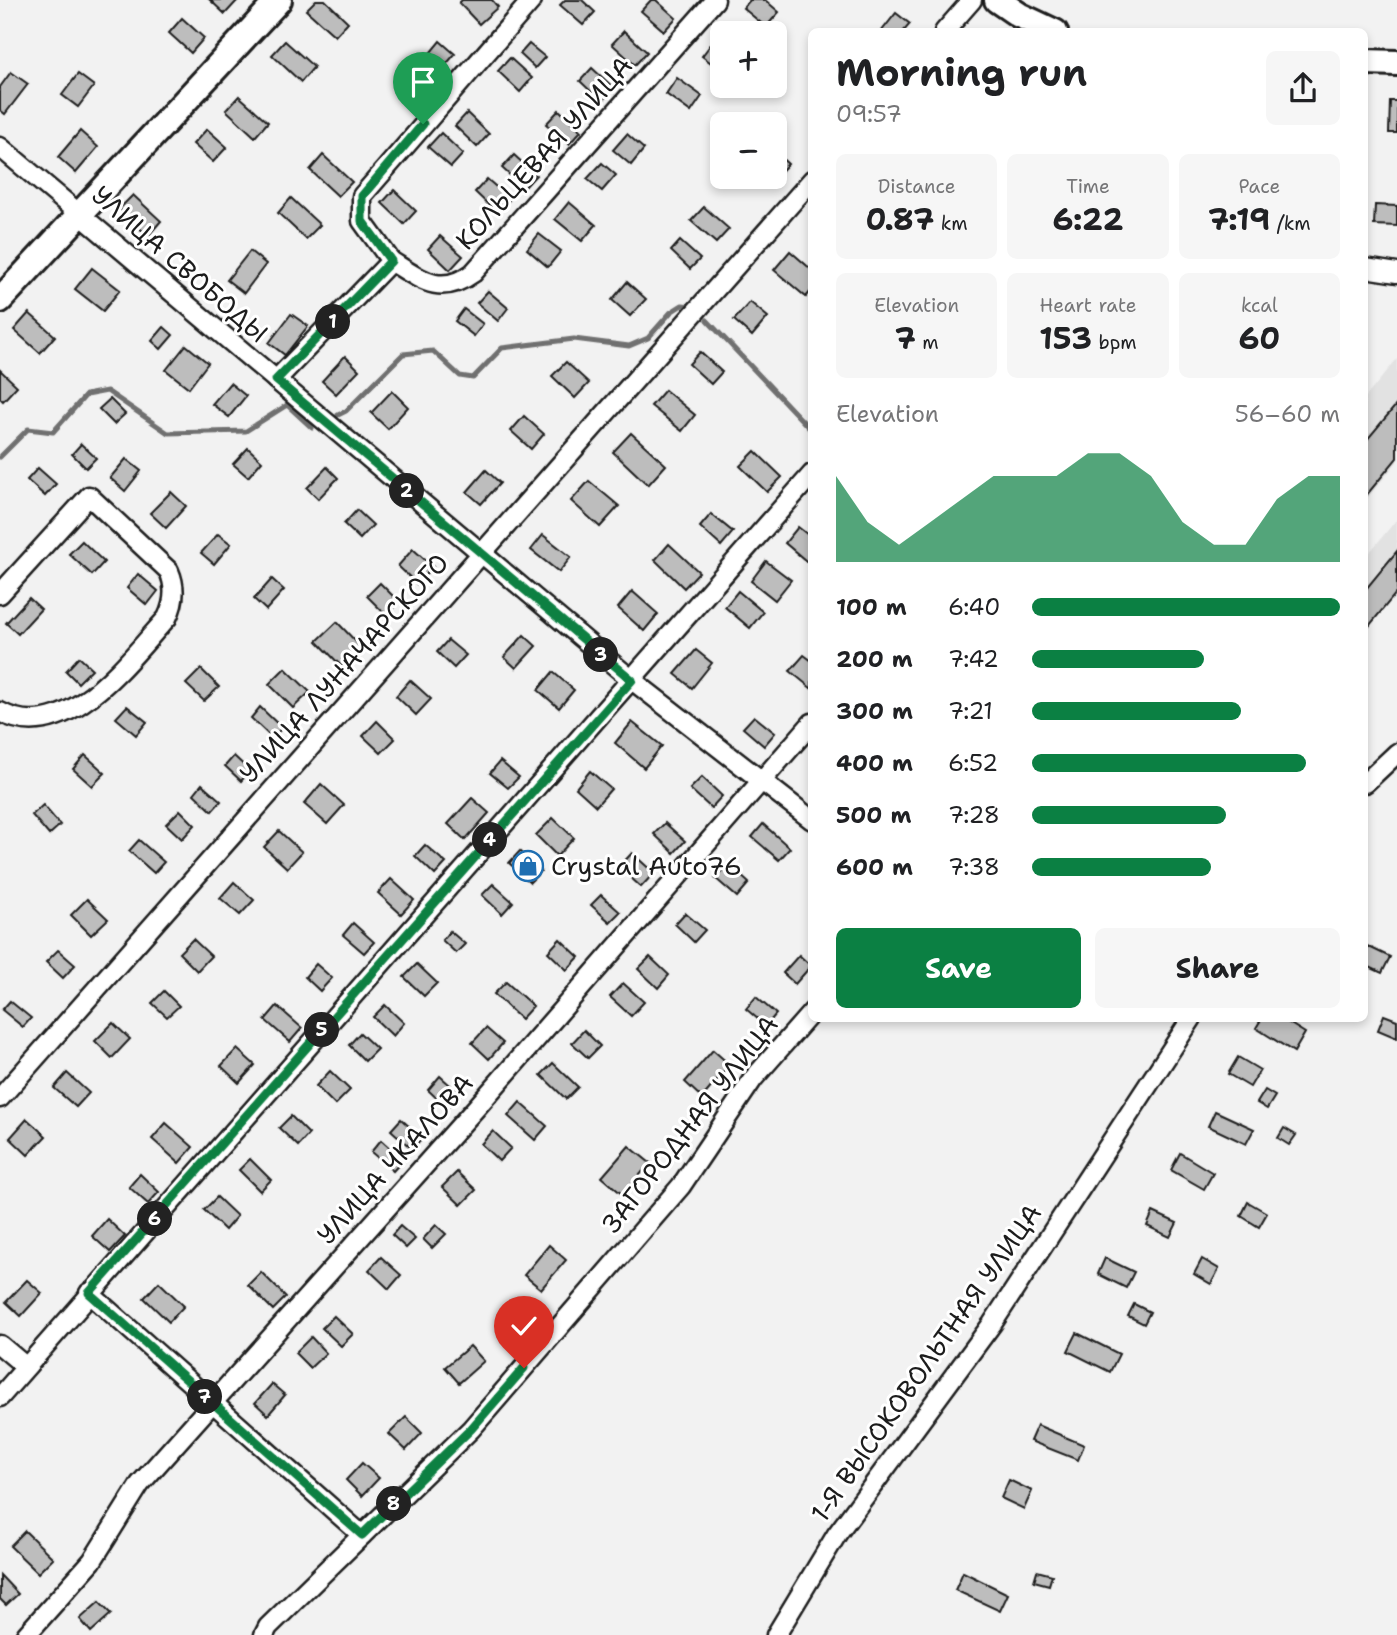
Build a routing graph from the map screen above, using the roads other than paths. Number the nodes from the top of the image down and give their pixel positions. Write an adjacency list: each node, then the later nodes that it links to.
1 (279, 0): 12 (main road)
2 (532, 0): 13 (street, КОЛЬЦЕВАЯ УЛИЦА)
3 (715, 0): 13 (street, КОЛЬЦЕВАЯ УЛИЦА)
4 (972, 0): 6 (street)
5 (997, 0): 7 (main road)
6 (948, 28)
7 (1047, 28)
8 (1368, 62): 9 (main road)
9 (1397, 63)
10 (0, 147): 12 (street, УЛИЦА СВОБОДЫ)
11 (808, 185): 19 (street, УЛИЦА ЛУНАЧАРСКОГО)
12 (82, 214): 16 (main road); 17 (street, УЛИЦА СВОБОДЫ)
13 (391, 261): 17 (street)
14 (1368, 268): 15 (street)
15 (1397, 273)
16 (0, 300)
17 (276, 380): 19 (street, УЛИЦА СВОБОДЫ)
18 (808, 479): 21 (street)
19 (481, 553): 21 (street, УЛИЦА СВОБОДЫ); 30 (street, УЛИЦА ЛУНАЧАРСКОГО)
20 (0, 594): 22 (street)
21 (632, 680): 25 (street, УЛИЦА СВОБОДЫ); 31 (street)
22 (0, 712)
23 (808, 728): 25 (street, УЛИЦА ЧКАЛОВА)
24 (1397, 754): 26 (street)
25 (763, 780): 27 (street, УЛИЦА СВОБОДЫ); 35 (street, УЛИЦА ЧКАЛОВА)
26 (1368, 780)
27 (808, 817)
28 (808, 1017): 36 (street, ЗАГОРОДНАЯ УЛИЦА)
29 (1189, 1022): 39 (street, 1-Я ВЫСОКОВОЛЬТНАЯ УЛИЦА)
30 (0, 1098)
31 (89, 1293): 33 (street); 35 (street)
32 (0, 1345): 33 (street)
33 (25, 1366): 34 (street)
34 (0, 1397)
35 (212, 1403): 36 (street); 37 (street, УЛИЦА ЧКАЛОВА)
36 (362, 1535): 38 (street, ЗАГОРОДНАЯ УЛИЦА)
37 (26, 1635)
38 (264, 1635)
39 (776, 1635)

